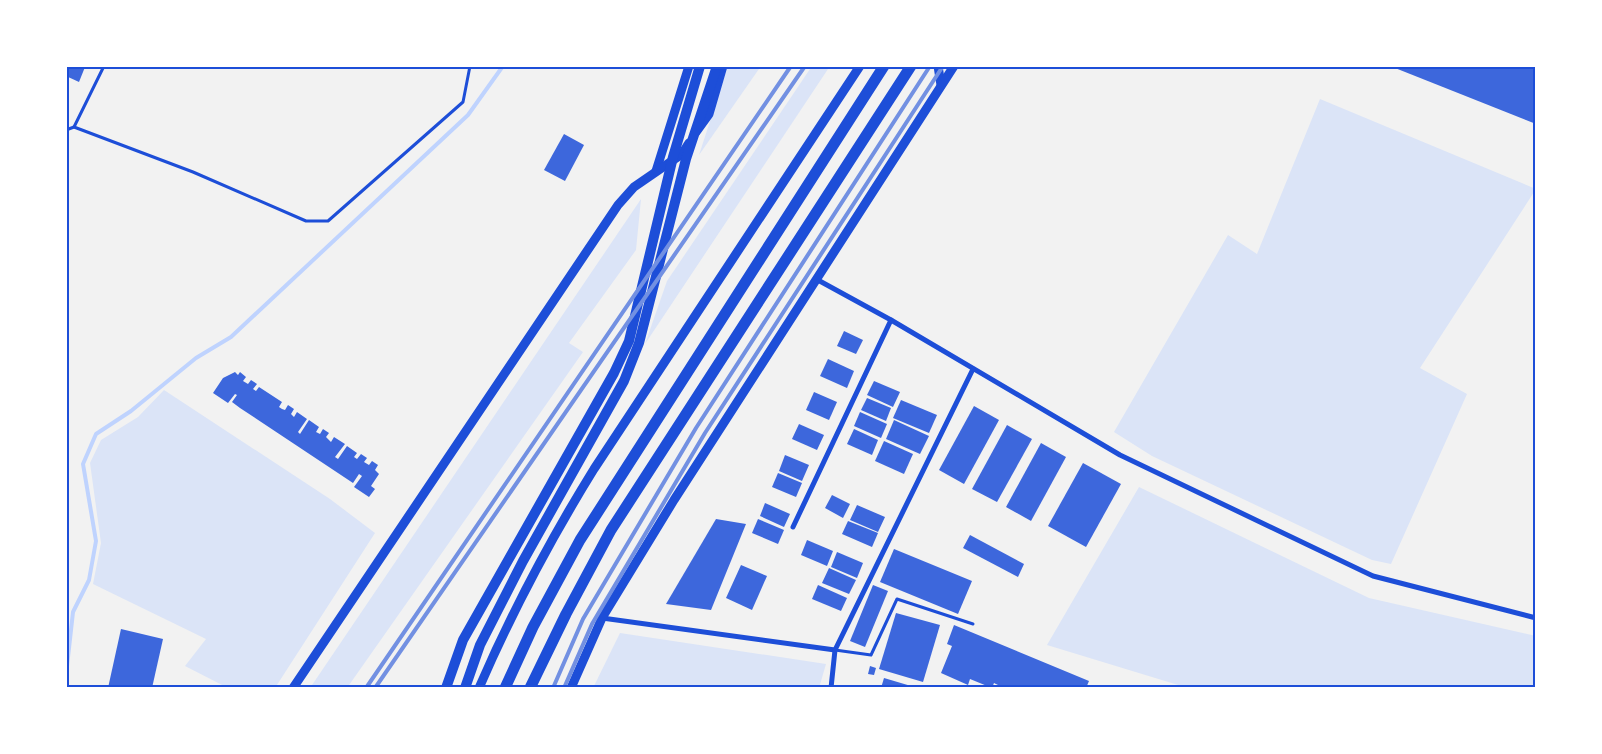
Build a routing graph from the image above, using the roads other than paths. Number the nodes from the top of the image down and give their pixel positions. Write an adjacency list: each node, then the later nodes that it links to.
1 (104, 66): 13 (lane)
2 (470, 66): 13 (lane)
3 (689, 66): 15 (main road)
4 (700, 66): 25 (main road)
5 (717, 66): 26 (main road)
6 (724, 66): 15 (main road)
7 (860, 66): 27 (main road)
8 (884, 66): 28 (highway)
9 (911, 66): 29 (highway)
10 (938, 66): 12 (main road)
11 (954, 66): 12 (main road)
12 (941, 86): 16 (main road)
13 (74, 127): 14 (lane)
14 (66, 130)
15 (656, 171): 24 (main road)
16 (815, 278): 17 (street); 20 (main road)
17 (892, 320): 18 (street); 19 (street)
18 (973, 369): 21 (street); 23 (street)
19 (793, 527)
20 (602, 618): 23 (street); 30 (main road)
21 (1536, 618)
22 (973, 624): 23 (lane)
23 (835, 650): 31 (street)
24 (293, 688)
25 (446, 688)
26 (465, 688)
27 (479, 688)
28 (505, 688)
29 (530, 688)
30 (571, 688)
31 (831, 688)

